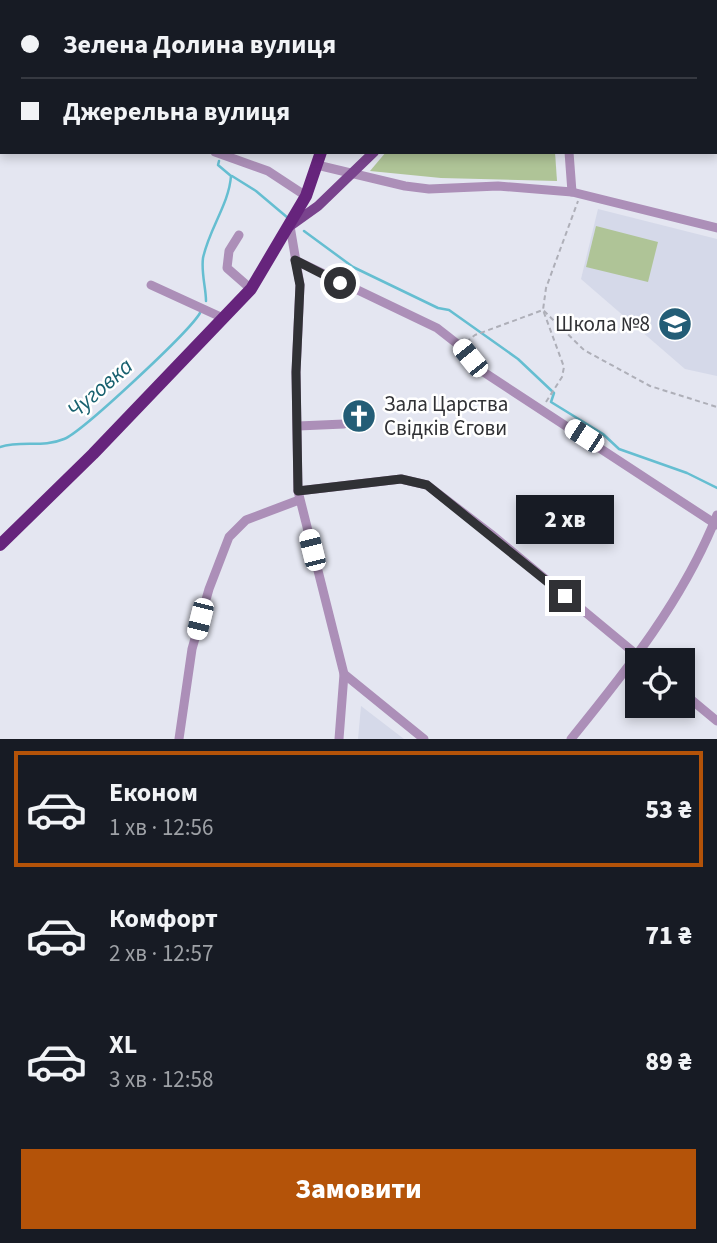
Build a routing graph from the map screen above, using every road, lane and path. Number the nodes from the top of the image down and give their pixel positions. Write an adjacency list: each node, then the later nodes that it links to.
1 (221, 154): 7 (street)
2 (372, 154): 5 (main road)
3 (569, 154): 6 (street)
4 (319, 158): 5 (street); 7 (highway)
5 (352, 174): 6 (street); 8 (main road)
6 (576, 193): 9 (street); 14 (path)
7 (306, 196): 8 (highway)
8 (290, 226): 11 (street); 13 (highway)
9 (717, 228)
10 (239, 235): 13 (street)
11 (295, 260): 16 (street); 20 (street)
12 (151, 285): 15 (street)
13 (251, 289): 15 (highway)
14 (543, 310): 16 (path); 17 (path); 18 (path)
15 (223, 318): 23 (highway)
16 (460, 346): 22 (street)
17 (550, 396)
18 (717, 407)
19 (344, 424): 20 (street)
20 (298, 426): 21 (street)
21 (299, 495): 24 (street); 26 (street); 30 (street)
22 (716, 521): 25 (street)
23 (3, 539)
24 (629, 648)
25 (647, 648)
26 (344, 674): 31 (street); 32 (street)
27 (625, 677): 33 (street)
28 (695, 703): 29 (street)
29 (717, 721)
30 (179, 739)
31 (339, 739)
32 (424, 739)
33 (571, 739)

